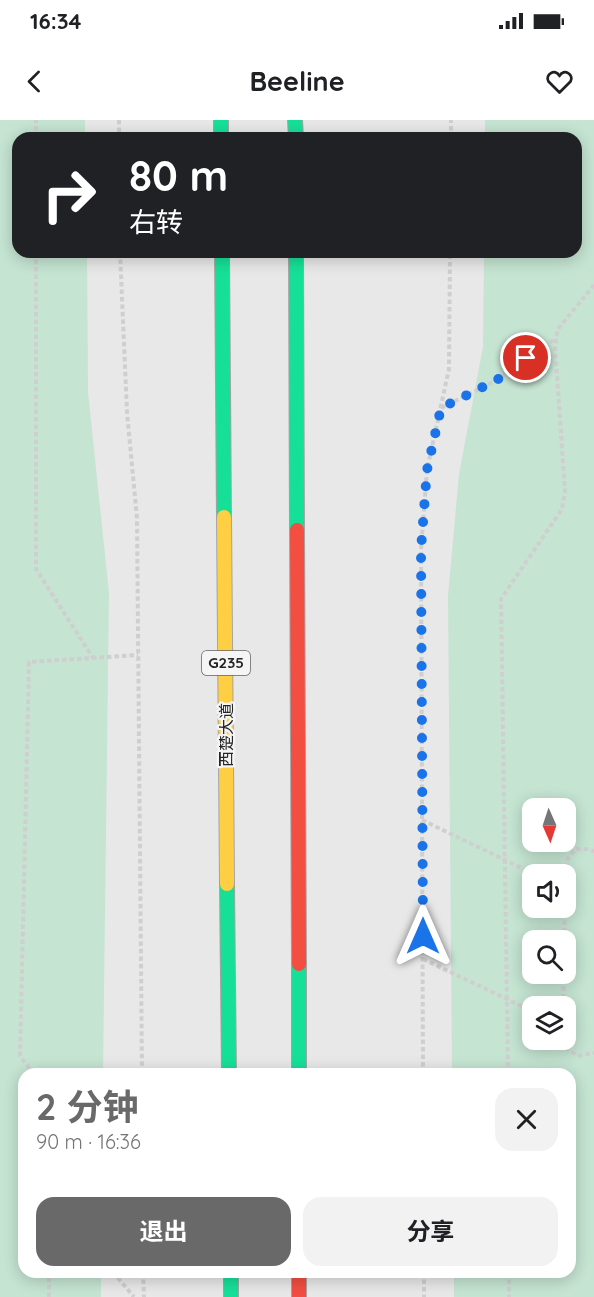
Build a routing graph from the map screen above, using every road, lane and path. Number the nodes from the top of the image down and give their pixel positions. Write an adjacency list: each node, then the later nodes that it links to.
1 (36, 258): 10 (path)
2 (120, 258): 9 (path)
3 (222, 258): 23 (highway, 西楚大道 / G235)
4 (296, 258): 24 (highway)
5 (450, 258): 8 (path)
6 (594, 285): 7 (path)
7 (556, 337): 8 (path); 13 (path)
8 (441, 408): 11 (path)
9 (138, 655): 10 (path); 22 (path)
10 (93, 658): 21 (path)
11 (422, 820): 13 (path); 16 (path)
12 (594, 852): 14 (path)
13 (505, 861): 15 (path); 17 (path)
14 (567, 864)
15 (522, 869)
16 (423, 959): 17 (path); 25 (path)
17 (507, 999): 18 (path); 26 (path)
18 (522, 1006)
19 (570, 1050): 20 (path)
20 (594, 1053)
21 (29, 1068)
22 (142, 1068)
23 (229, 1068)
24 (298, 1068)
25 (423, 1068)
26 (508, 1068)
27 (49, 1278): 34 (path)
28 (117, 1278): 35 (path)
29 (143, 1278): 36 (path)
30 (231, 1278): 37 (highway)
31 (299, 1278): 38 (highway)
32 (424, 1278): 39 (path)
33 (509, 1278): 40 (path)
34 (49, 1297)
35 (134, 1297)
36 (144, 1297)
37 (231, 1297)
38 (299, 1297)
39 (424, 1297)
40 (509, 1297)

